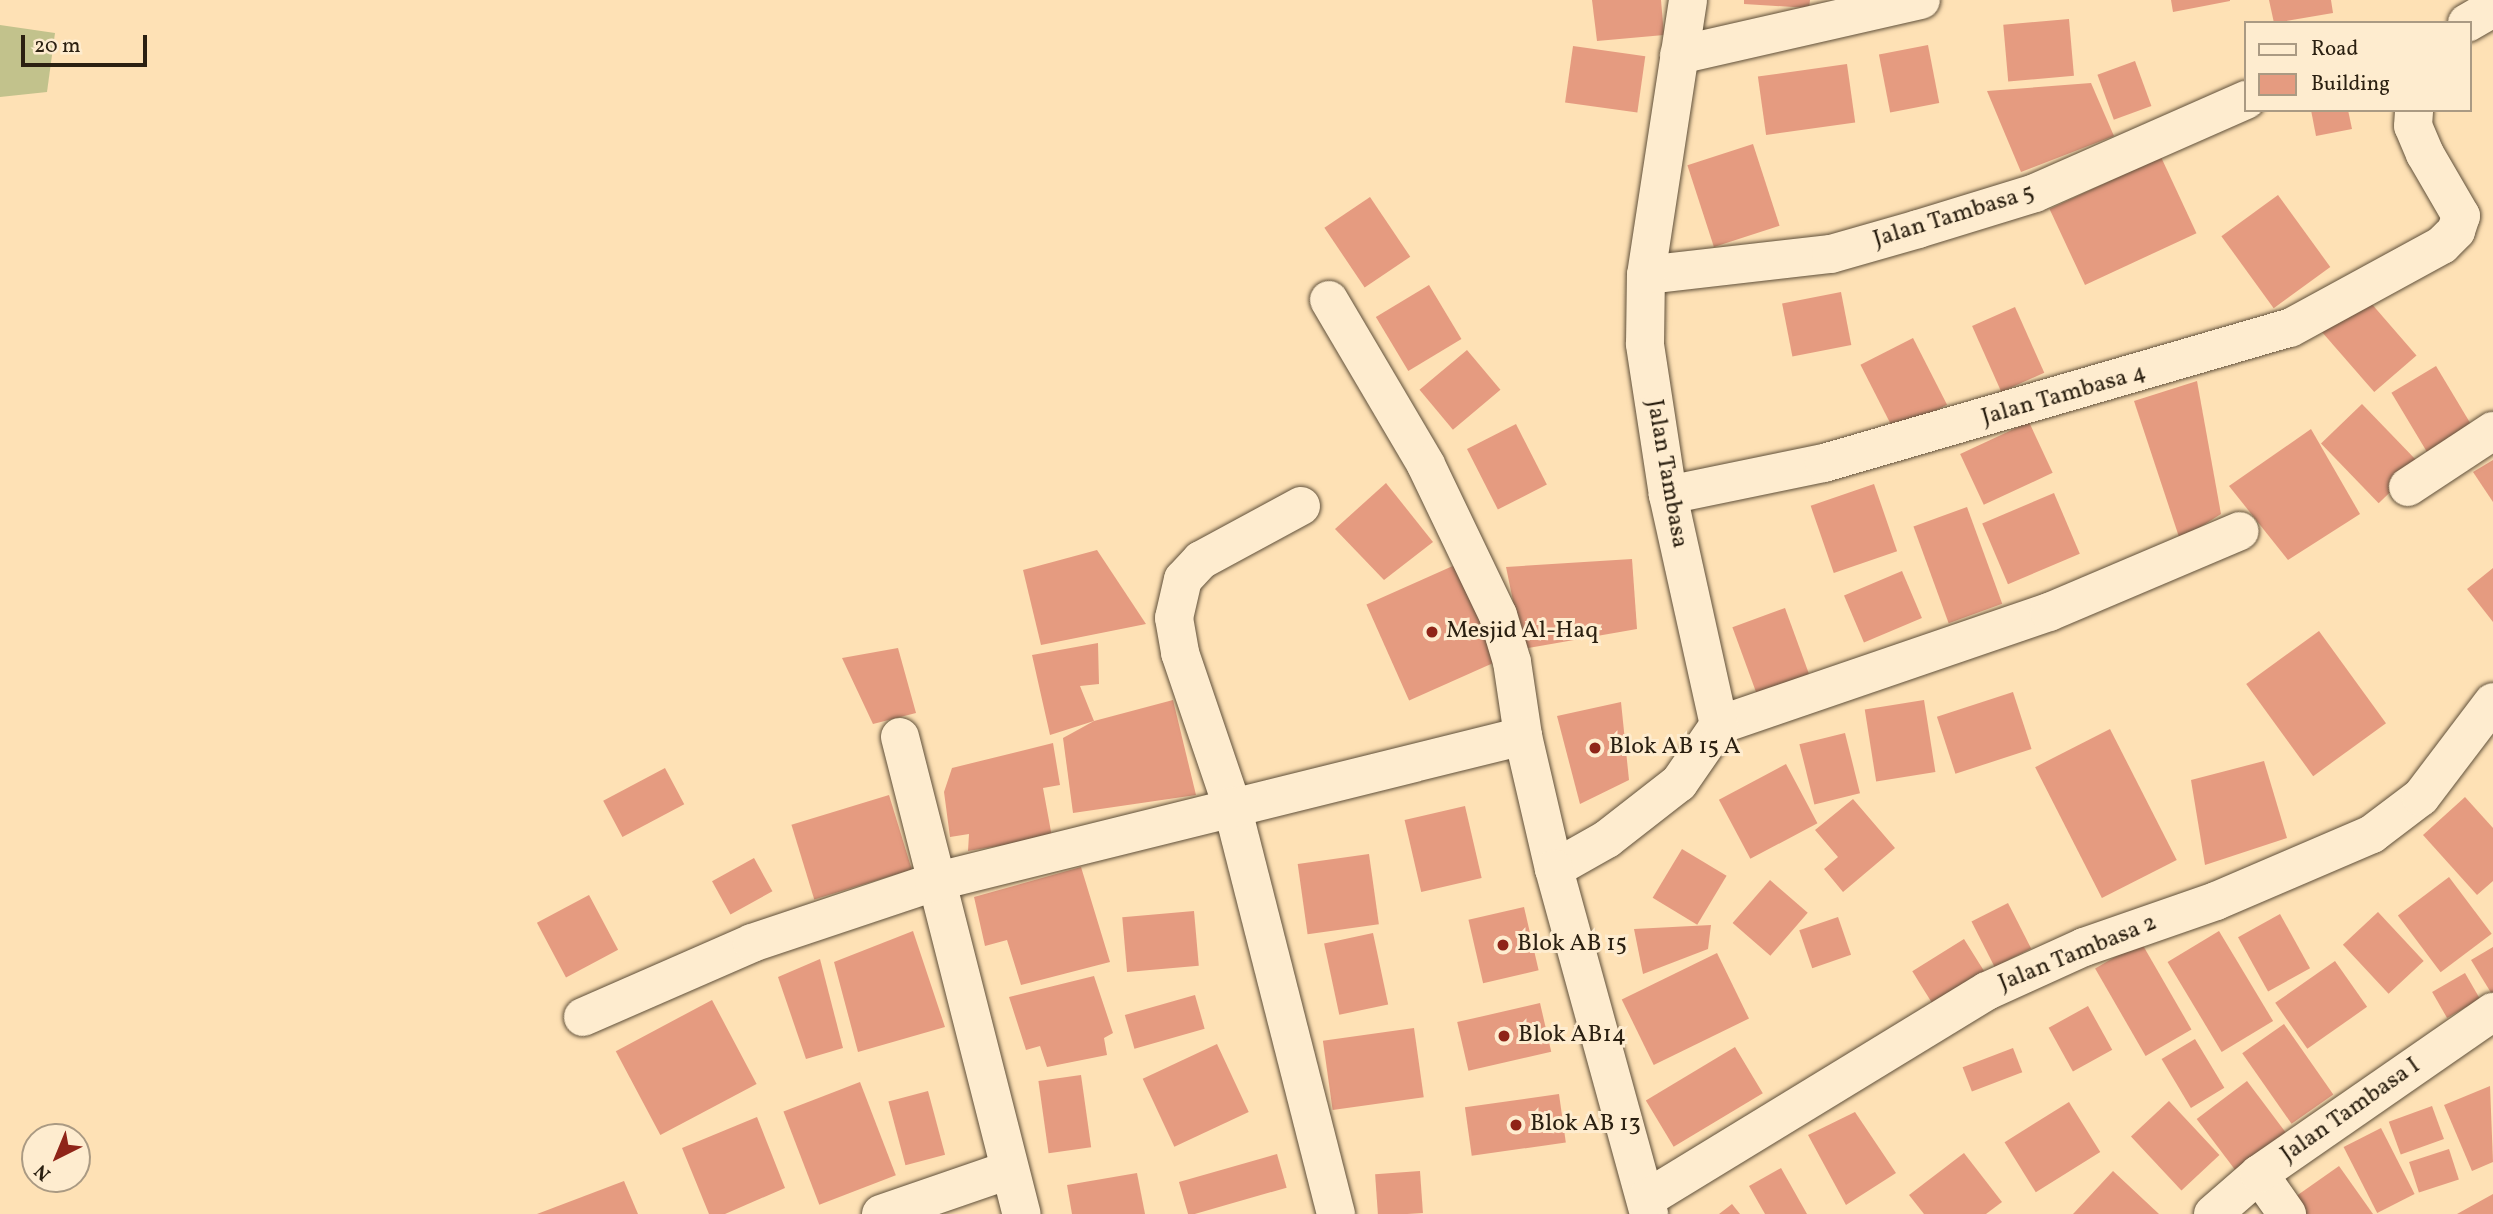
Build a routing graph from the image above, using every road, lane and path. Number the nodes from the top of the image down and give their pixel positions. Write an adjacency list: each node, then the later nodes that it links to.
1 (1688, 0): 5 (street, Jalan Tambasa)
2 (1921, 0): 5 (street)
3 (2493, 8): 4 (street)
4 (2470, 21)
5 (1679, 55): 8 (street, Jalan Tambasa)
6 (2244, 101): 8 (street, Jalan Tambasa 5)
7 (2414, 112): 12 (street, Jalan Tambasa 4)
8 (1646, 275): 12 (street, Jalan Tambasa)
9 (1329, 300): 17 (street)
10 (2493, 431): 11 (street)
11 (2408, 487)
12 (1668, 495): 16 (street, Jalan Tambasa)
13 (1301, 506): 19 (street)
14 (2240, 531): 16 (street)
15 (2493, 702): 26 (street, Jalan Tambasa 2)
16 (1719, 725): 20 (street)
17 (1523, 736): 19 (street); 20 (street)
18 (900, 737): 21 (street)
19 (1232, 806): 21 (street); 29 (street)
20 (1554, 869): 26 (street)
21 (934, 882): 23 (street); 24 (street)
22 (2493, 1012): 25 (street, Jalan Tambasa I)
23 (583, 1017)
24 (1009, 1170): 27 (street); 28 (street)
25 (2259, 1174): 30 (street, Jalan Tambasa I); 31 (street)
26 (1648, 1206)
27 (881, 1214)
28 (1022, 1214)
29 (1336, 1214)
30 (2213, 1214)
31 (2287, 1214)

